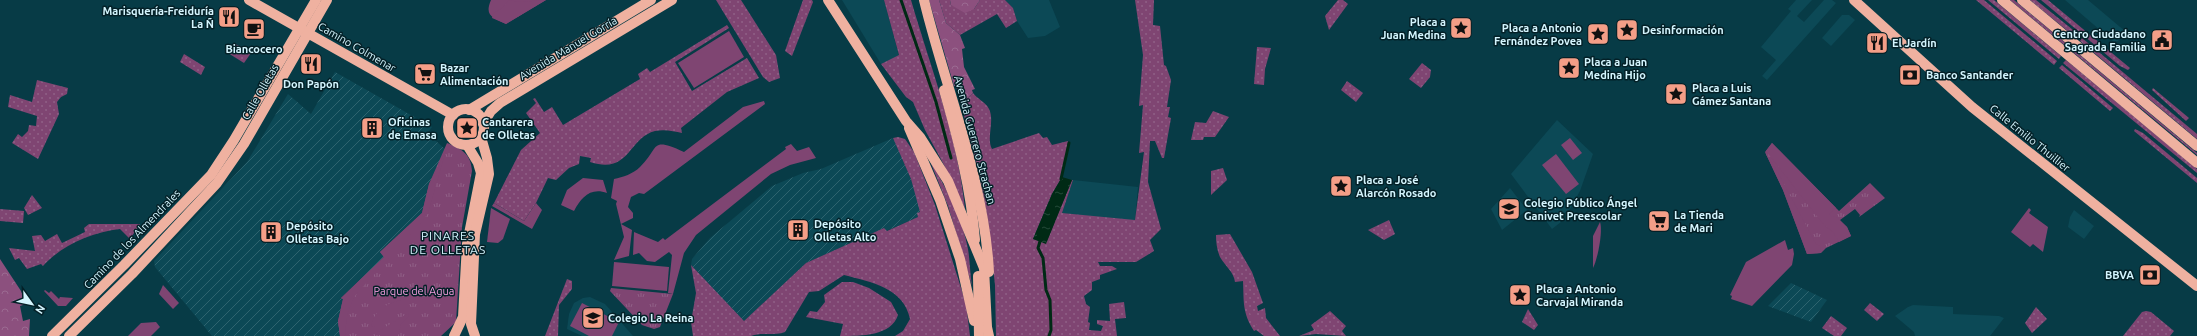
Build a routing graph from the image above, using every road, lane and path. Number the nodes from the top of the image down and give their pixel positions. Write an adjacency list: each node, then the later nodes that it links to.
1 (249, 0): 12 (main road, Camino Colmenar)
2 (316, 0): 12 (main road)
3 (327, 0): 12 (main road)
4 (651, 0): 13 (main road, Avenida Manuel Gorría)
5 (672, 0): 16 (main road, Avenida Manuel Gorría)
6 (828, 0): 15 (main road)
7 (918, 0): 22 (main road, Avenida Guerrero Strachan)
8 (924, 0): 29 (main road, Avenida Guerrero Strachan)
9 (1854, 0): 23 (main road, Calle Emilio Thuillier)
10 (2002, 0): 21 (main road)
11 (2022, 0): 19 (main road)
12 (304, 31): 14 (main road, Camino Colmenar); 20 (main road, Calle Olletas); 25 (main road, Calle Olletas)
13 (469, 110): 14 (main road); 16 (main road)
14 (453, 115): 18 (main road)
15 (906, 121): 22 (main road); 28 (main road)
16 (484, 124): 17 (main road)
17 (481, 137): 18 (main road); 27 (main road)
18 (467, 145): 26 (main road)
19 (2197, 146)
20 (224, 155): 24 (main road, Camino de los Almendrales)
21 (2197, 163)
22 (977, 253): 28 (main road, Avenida Guerrero Strachan); 29 (main road)
23 (2197, 286)
24 (52, 336)
25 (69, 336)
26 (454, 336)
27 (474, 336)
28 (978, 336)
29 (990, 336)

